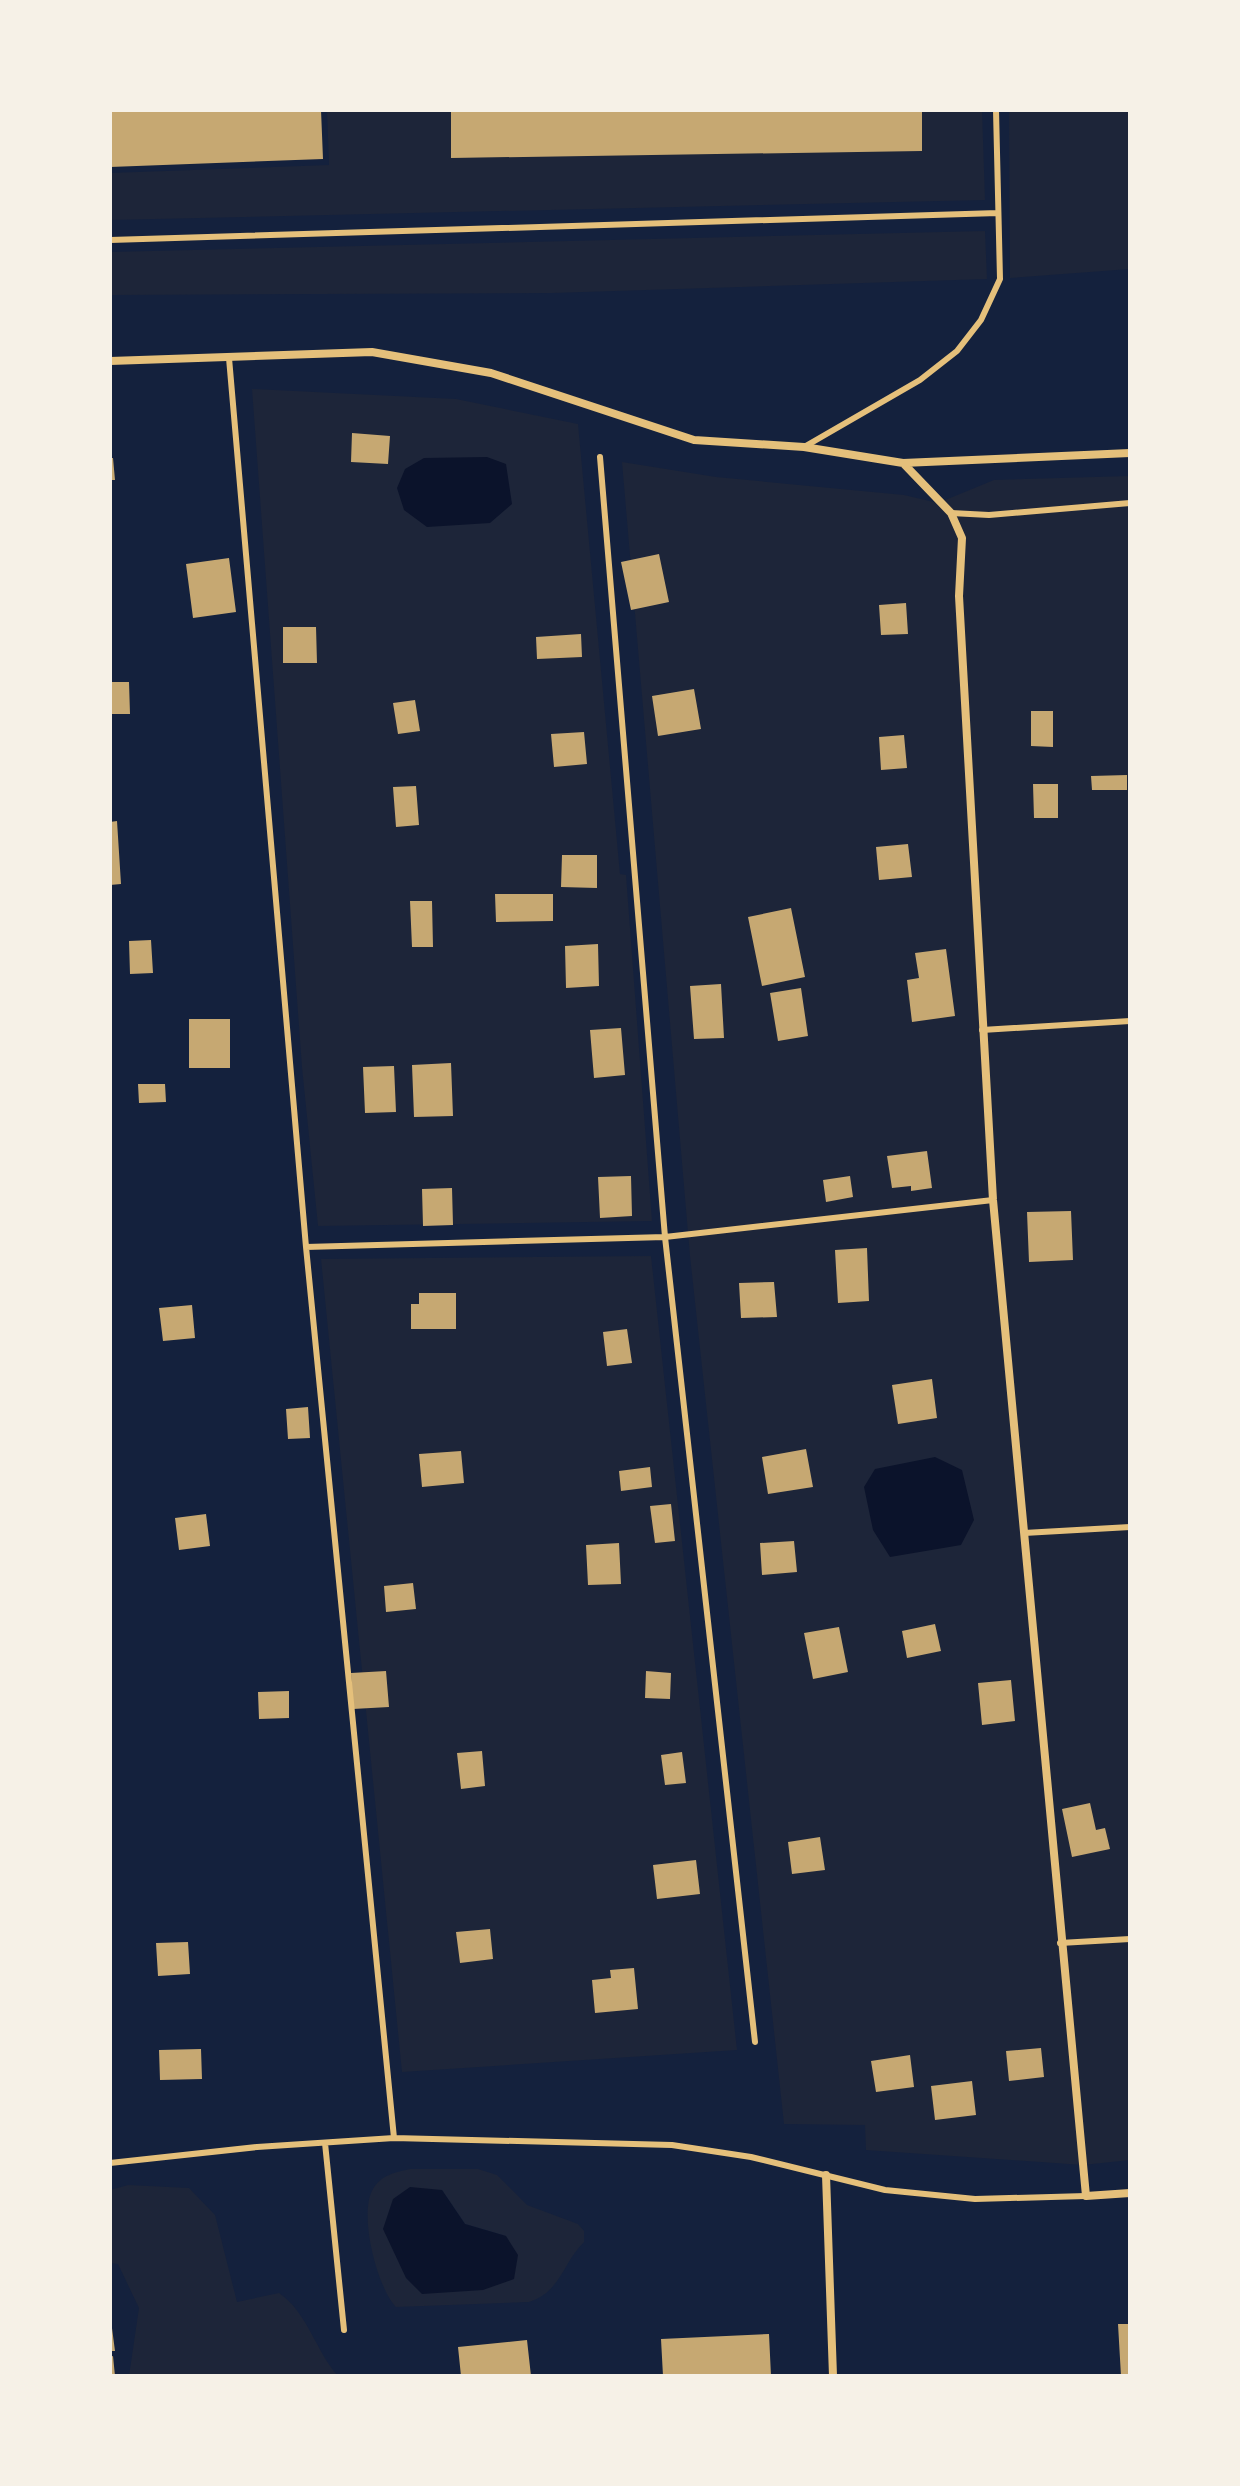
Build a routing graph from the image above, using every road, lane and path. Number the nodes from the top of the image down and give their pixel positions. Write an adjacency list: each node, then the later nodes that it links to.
1 (996, 110): 2 (lane)
2 (998, 213): 3 (lane); 6 (lane)
3 (110, 240)
4 (229, 358): 5 (street); 6 (street); 16 (lane)
5 (110, 361)
6 (804, 447): 9 (street)
7 (1130, 453): 9 (street)
8 (600, 457): 15 (lane)
9 (903, 463): 11 (street)
10 (1130, 503): 11 (lane)
11 (951, 513): 13 (street)
12 (1130, 1021): 13 (lane)
13 (982, 1030): 14 (street)
14 (993, 1200): 15 (lane); 18 (street)
15 (665, 1237): 16 (lane); 21 (lane)
16 (306, 1247): 22 (lane)
17 (1130, 1527): 18 (lane)
18 (1024, 1533): 20 (street)
19 (1130, 1939): 20 (lane)
20 (1060, 1943): 27 (street)
21 (755, 2042)
22 (394, 2138): 23 (lane); 25 (lane)
23 (325, 2143): 24 (lane); 28 (lane)
24 (110, 2163)
25 (826, 2175): 27 (lane); 29 (street)
26 (1130, 2193): 27 (street)
27 (1086, 2196)
28 (344, 2330)
29 (833, 2376)

